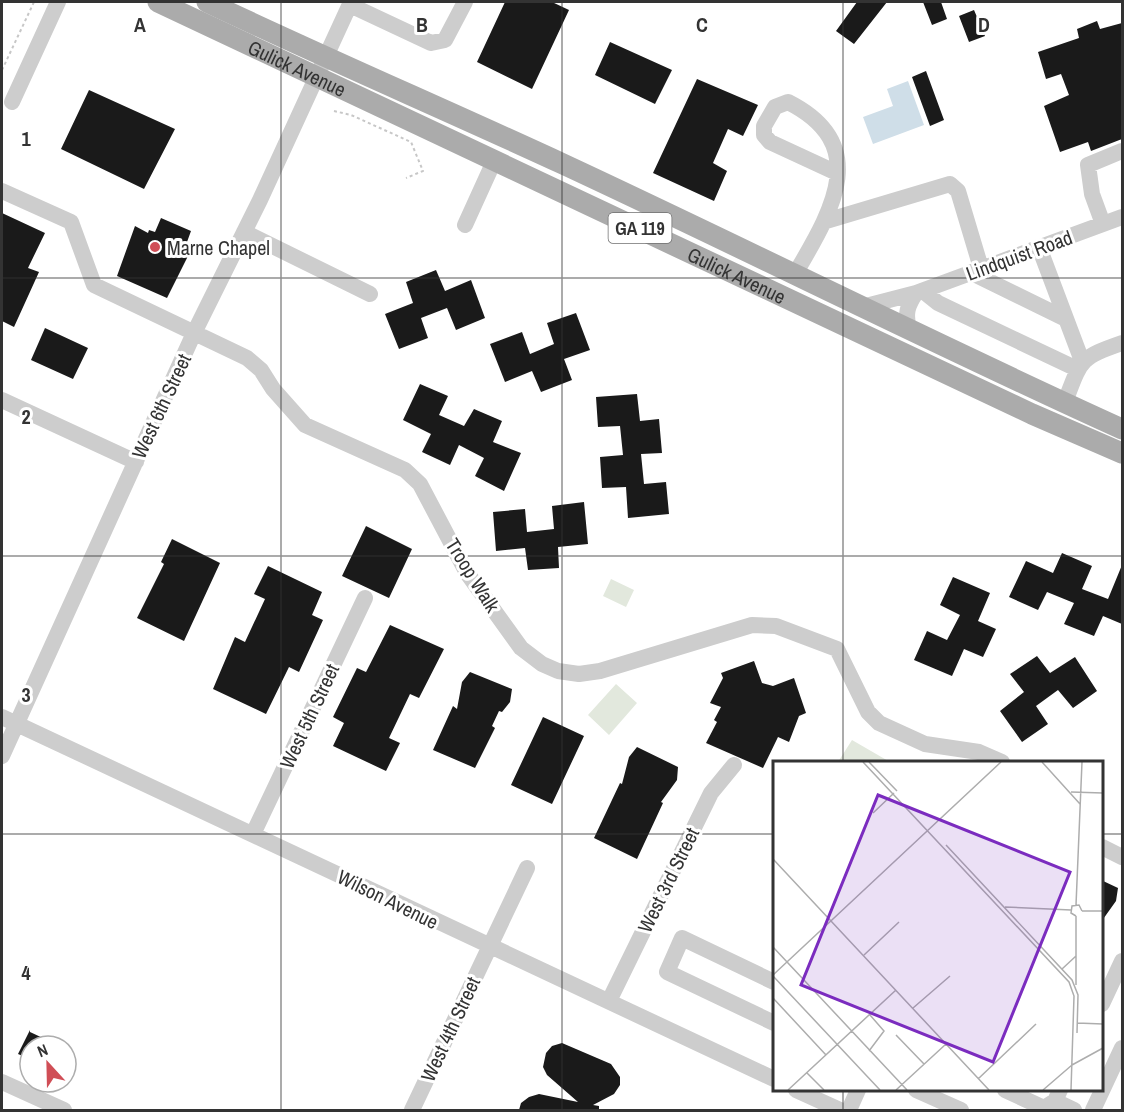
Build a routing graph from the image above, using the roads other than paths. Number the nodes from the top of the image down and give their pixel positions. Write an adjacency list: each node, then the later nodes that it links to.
1 (58, 2): 7 (street)
2 (158, 2): 6 (main road, Gulick Avenue / GA 119)
3 (207, 2): 6 (main road, Gulick Avenue / GA 119)
4 (465, 2): 5 (street)
5 (351, 3): 6 (street, West 6th Street)
6 (322, 67): 9 (main road, Gulick Avenue / GA 119); 16 (street, West 6th Street); 19 (main road, Gulick Avenue / GA 119)
7 (12, 102)
8 (1122, 151): 14 (street)
9 (495, 159): 15 (street); 31 (main road, Gulick Avenue / GA 119)
10 (837, 173): 10 (street); 13 (street)
11 (2, 191): 25 (street, Troop Walk)
12 (1122, 217): 14 (street, Lindquist Road)
13 (826, 220): 18 (street); 19 (street)
14 (1103, 224): 17 (street, Lindquist Road)
15 (465, 225)
16 (244, 232): 21 (street); 25 (street, West 6th Street)
17 (1039, 247): 18 (street, Lindquist Road); 23 (street)
18 (975, 270): 20 (street, Lindquist Road); 23 (street)
19 (794, 276): 22 (main road, Gulick Avenue / GA 119)
20 (919, 292): 22 (street, Lindquist Road); 24 (street); 27 (street)
21 (370, 294)
22 (862, 307): 24 (main road, Gulick Avenue / GA 119)
23 (1066, 319): 27 (street)
24 (909, 329): 29 (main road, Gulick Avenue / GA 119)
25 (194, 333): 32 (street, West 6th Street); 36 (street, Troop Walk)
26 (1122, 343): 27 (street)
27 (1080, 365): 29 (street)
28 (2, 400): 32 (street)
29 (1065, 402): 30 (main road, Gulick Avenue / GA 119)
30 (1122, 429)
31 (1122, 453)
32 (136, 462): 34 (street, West 6th Street)
33 (365, 598): 38 (street, West 5th Street)
34 (9, 720): 35 (street, West 6th Street); 38 (street, Wilson Avenue)
35 (2, 756)
36 (1000, 761)
37 (734, 765): 45 (street, West 3rd Street)
38 (253, 834): 42 (street, Wilson Avenue)
39 (1103, 848): 40 (street)
40 (1122, 857)
41 (527, 868): 42 (street, West 4th Street)
42 (488, 947): 45 (street, Wilson Avenue); 59 (street, West 4th Street)
43 (1122, 961): 46 (street)
44 (773, 982): 47 (street)
45 (609, 1000): 49 (street, Wilson Avenue)
46 (1103, 1000)
47 (773, 1023)
48 (1122, 1048): 51 (street)
49 (773, 1079)
50 (2, 1082): 58 (street)
51 (1103, 1089)
52 (800, 1091): 60 (street)
53 (857, 1091): 61 (street)
54 (920, 1091): 62 (street)
55 (1009, 1091): 57 (street)
56 (1102, 1091): 64 (street)
57 (1058, 1095): 63 (street)
58 (64, 1110)
59 (412, 1110)
60 (840, 1110)
61 (849, 1110)
62 (961, 1110)
63 (1074, 1110)
64 (1093, 1110)

